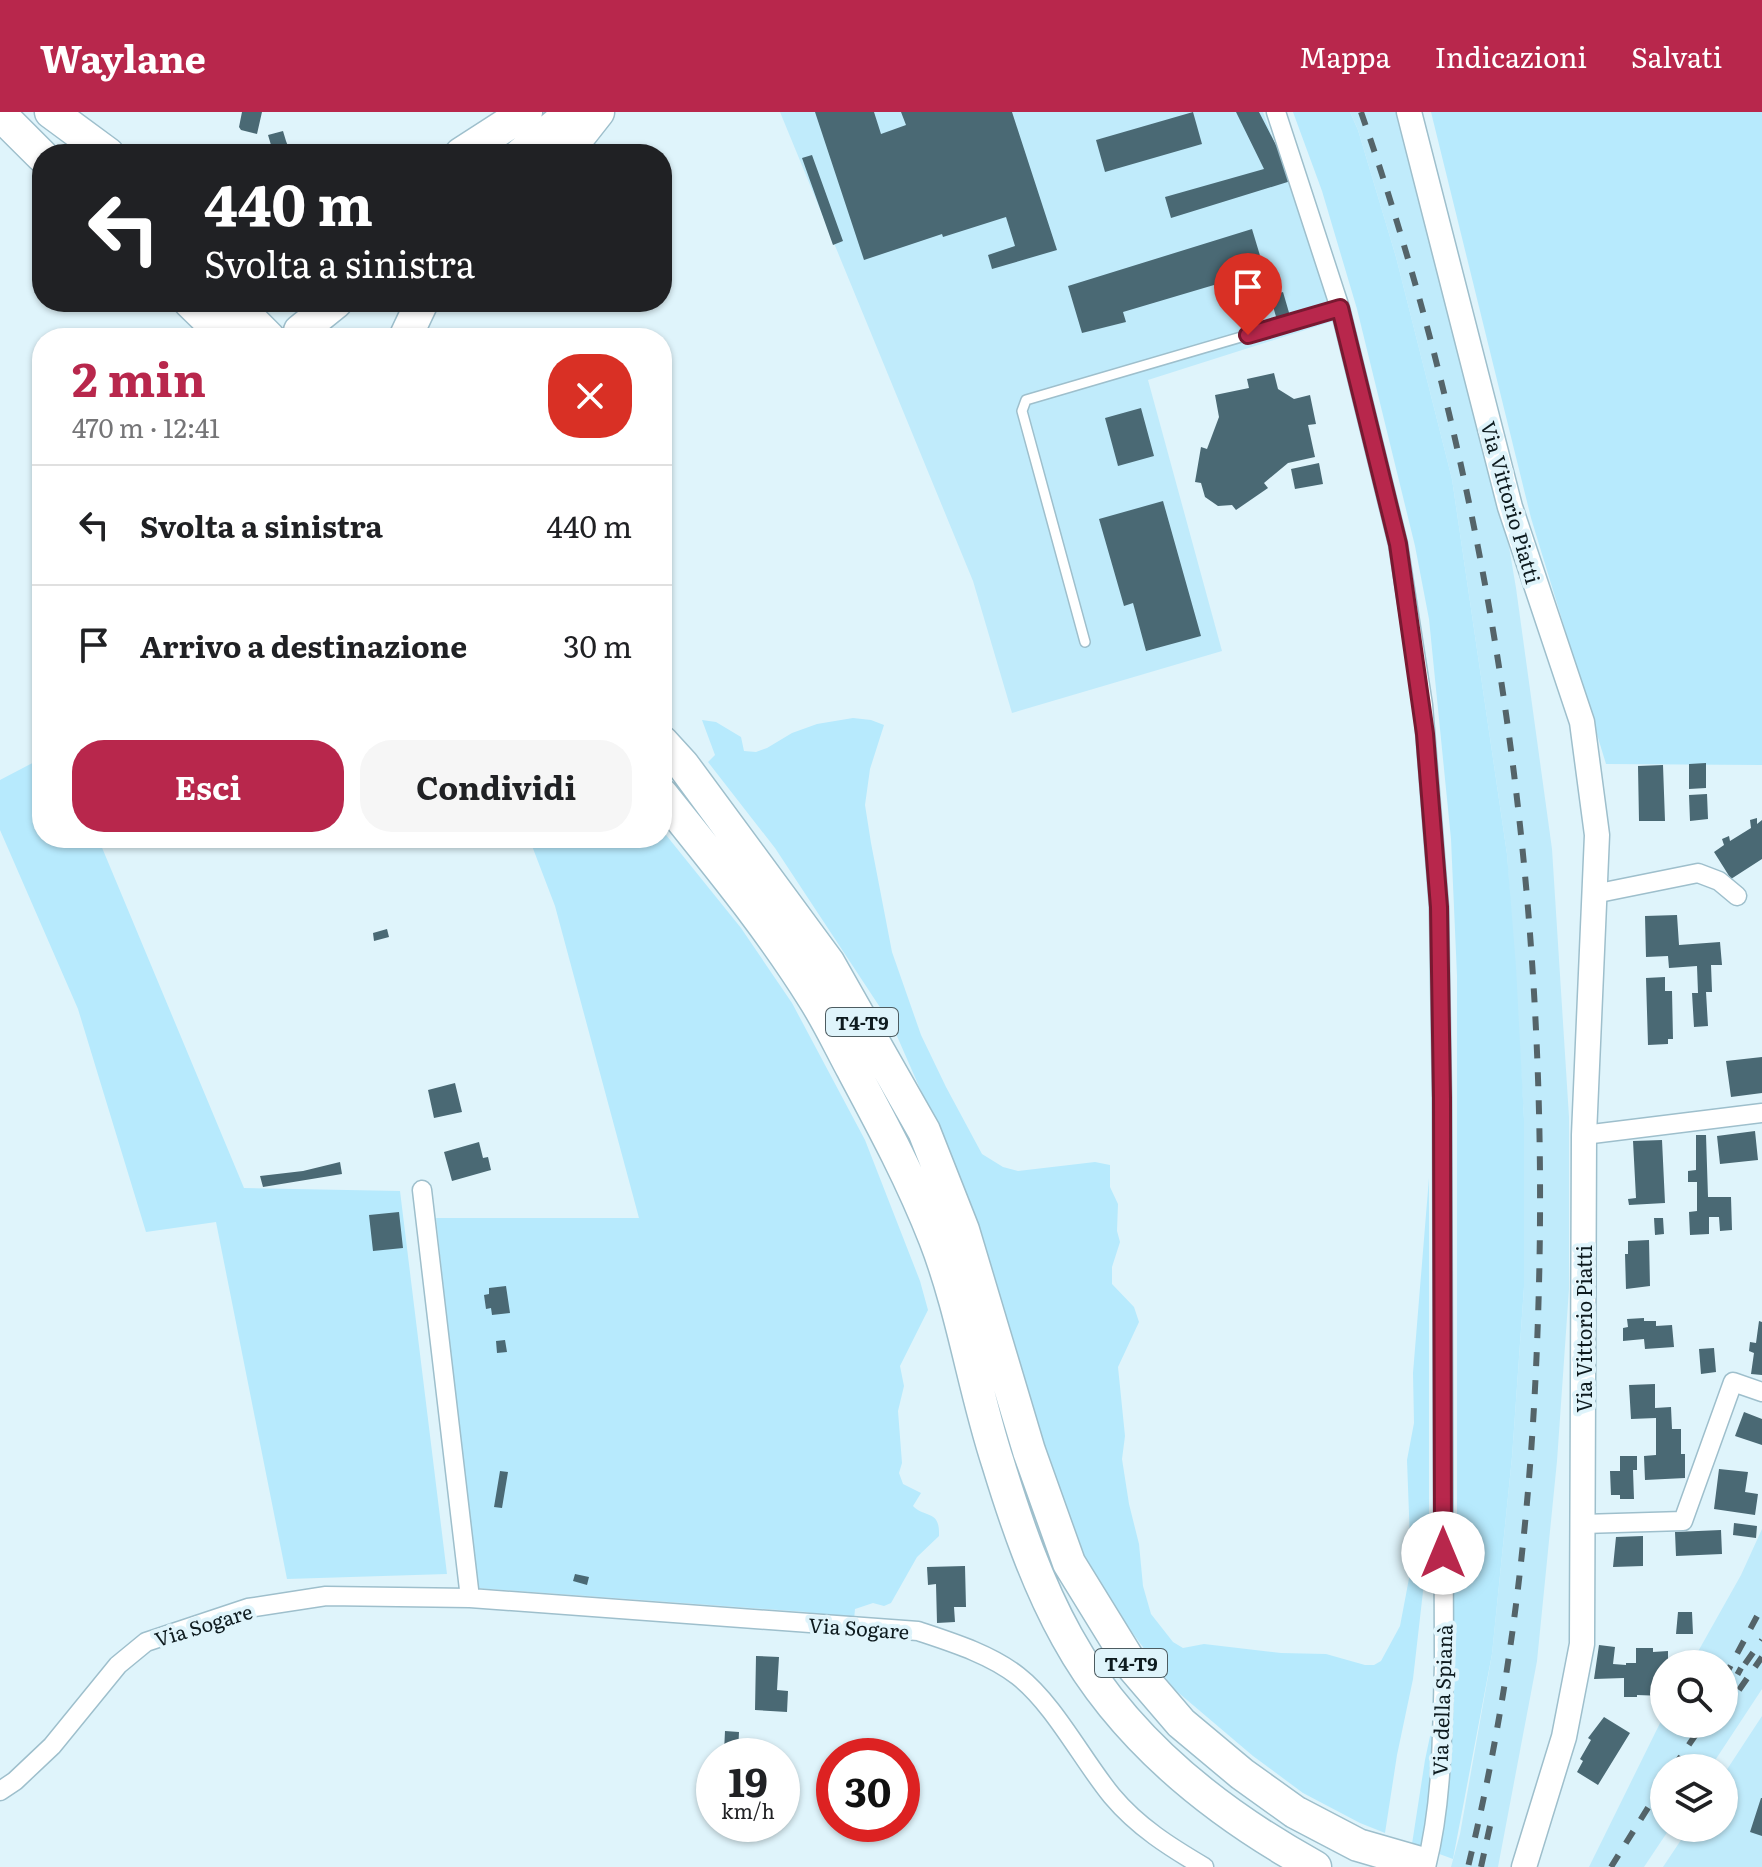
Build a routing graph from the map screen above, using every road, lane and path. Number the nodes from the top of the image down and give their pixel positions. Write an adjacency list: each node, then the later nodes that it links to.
1 (44, 112): 9 (highway)
2 (51, 112): 10 (highway)
3 (526, 112): 11 (highway)
4 (572, 112): 12 (highway)
5 (598, 112): 13 (highway)
6 (1276, 112): 15 (street, Via della Spianà)
7 (1409, 112): 28 (street, Via Vittorio Piatti)
8 (0, 114): 14 (highway)
9 (76, 144)
10 (94, 144)
11 (476, 144)
12 (533, 144)
13 (573, 144)
14 (32, 146)
15 (1340, 308): 24 (lane); 38 (street, Via della Spianà)
16 (185, 312): 20 (highway)
17 (200, 312): 21 (highway)
18 (248, 312): 22 (highway)
19 (320, 312): 23 (highway)
20 (198, 328)
21 (217, 328)
22 (273, 328)
23 (295, 328)
24 (1085, 642)
25 (672, 753): 38 (highway, T4-T9)
26 (672, 808): 30 (highway, T4-T9)
27 (672, 817): 30 (highway, T4-T9)
28 (1594, 894): 29 (street); 32 (street, Via Vittorio Piatti)
29 (1737, 896)
30 (749, 904): 40 (highway, T4-T9)
31 (1762, 1113): 32 (street)
32 (1584, 1135): 35 (street, Via Vittorio Piatti)
33 (422, 1190): 36 (street)
34 (1762, 1392): 35 (street)
35 (1583, 1524): 41 (street, Via Vittorio Piatti)
36 (470, 1598): 37 (street, Via Sogare); 39 (street, Via Sogare)
37 (0, 1791)
38 (1421, 1864)
39 (1204, 1867)
40 (1315, 1867)
41 (1524, 1867)

